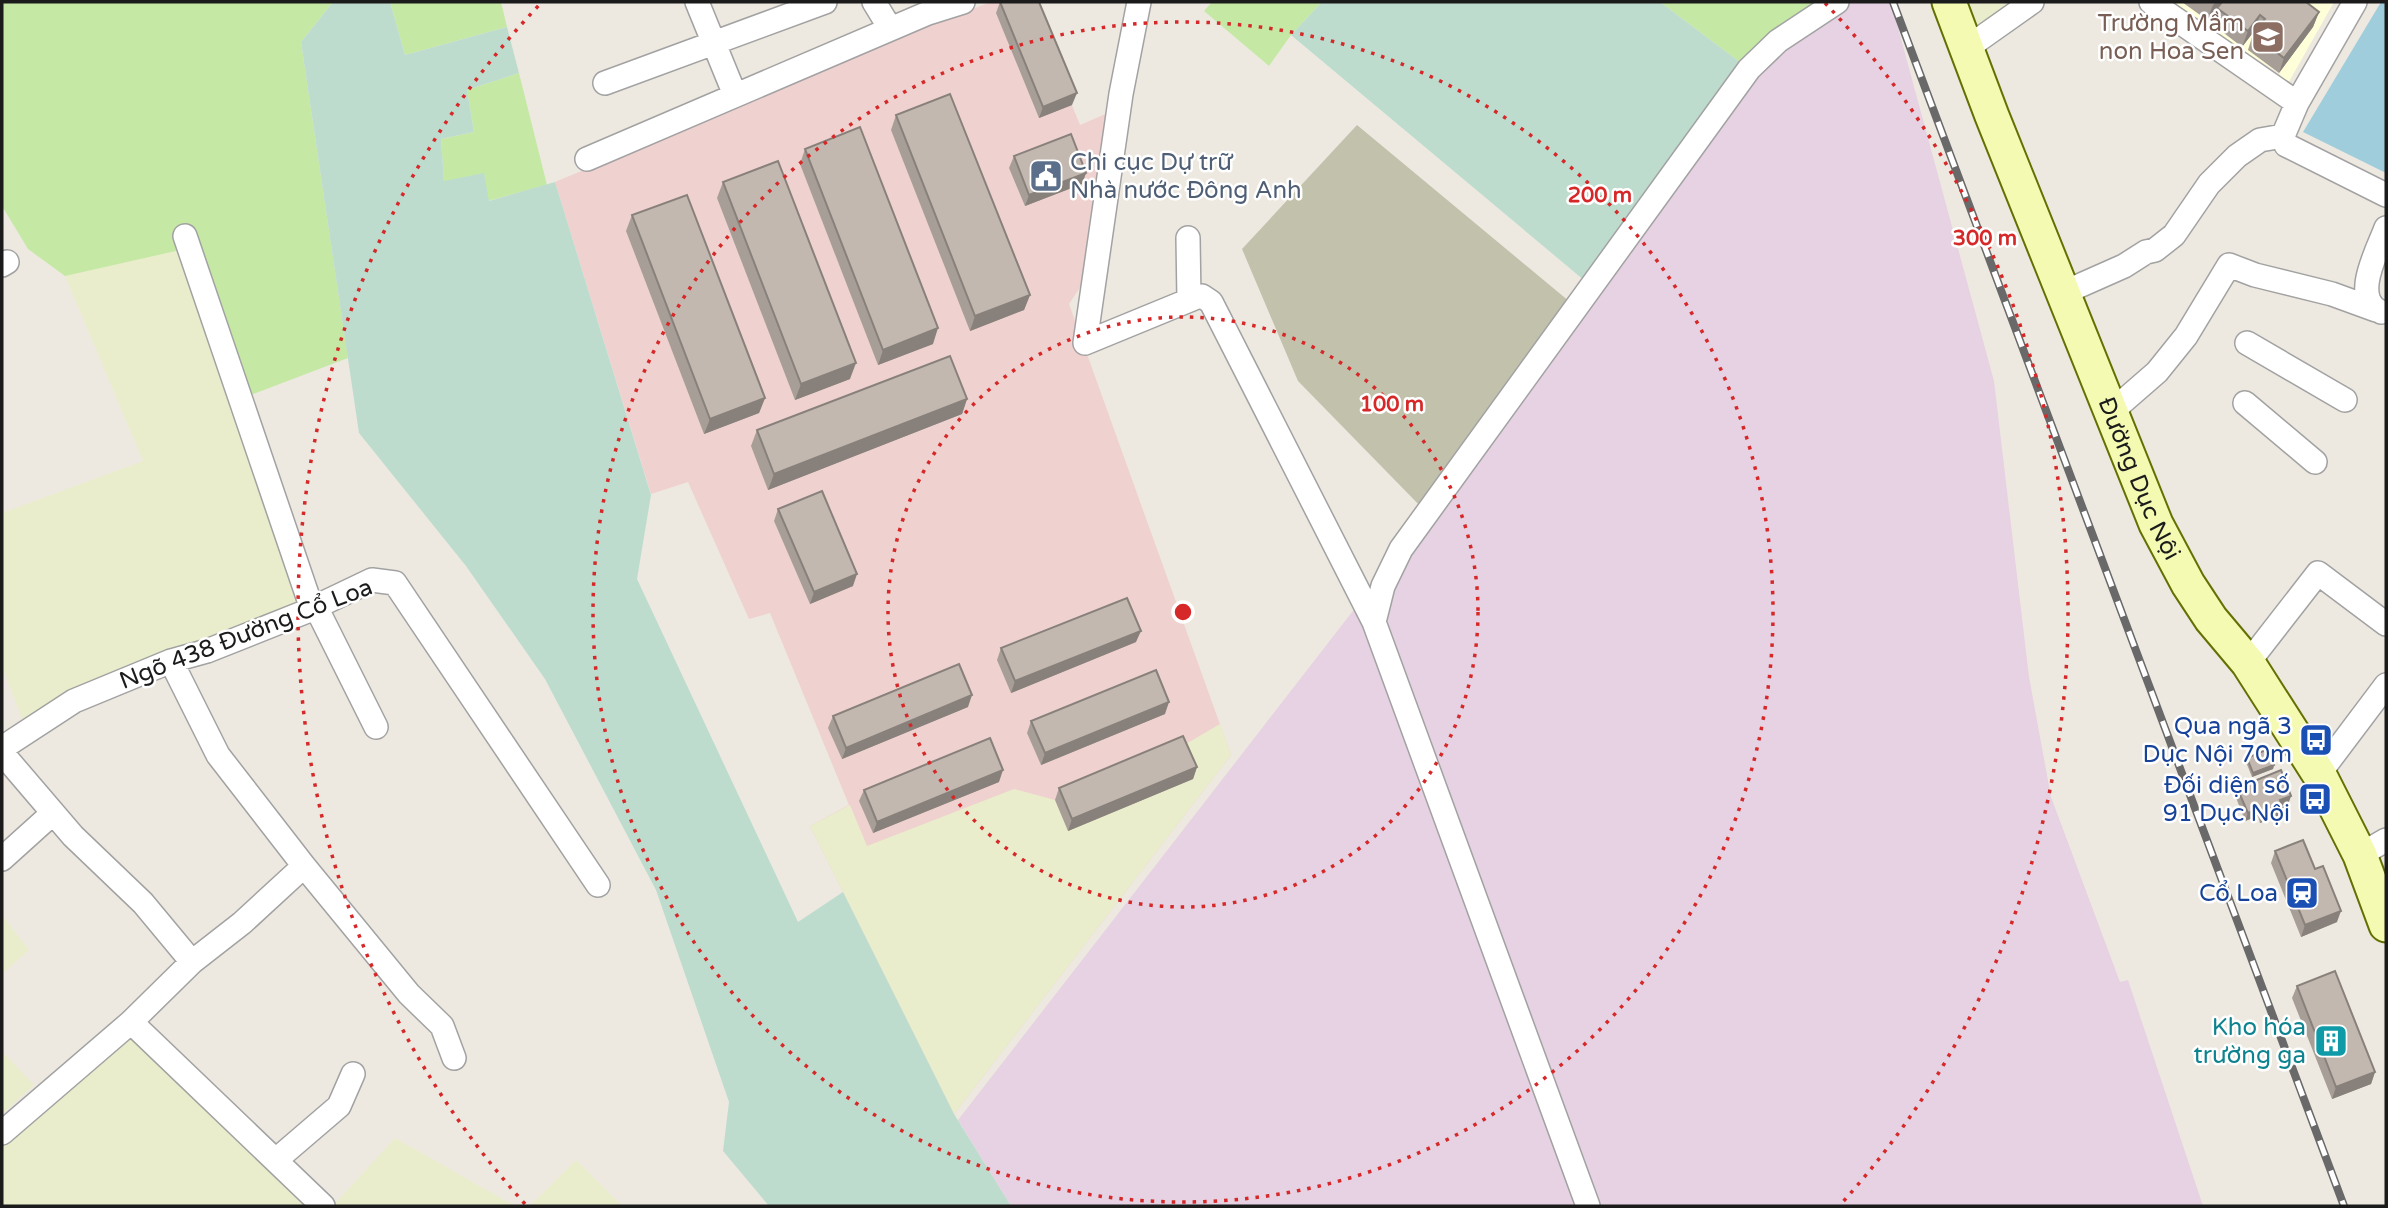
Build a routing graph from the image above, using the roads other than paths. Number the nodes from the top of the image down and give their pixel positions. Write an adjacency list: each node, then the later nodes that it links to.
1 (697, 2): 12 (street)
2 (825, 2): 12 (street)
3 (874, 2): 11 (street)
4 (1139, 2): 24 (street)
5 (1837, 2): 32 (street)
6 (1949, 2): 13 (street, Đường Dục Nội)
7 (2032, 2): 13 (street)
8 (2151, 2): 16 (street)
9 (2355, 2): 16 (street)
10 (955, 3): 11 (street)
11 (888, 30): 15 (street)
12 (713, 41): 14 (street); 15 (street)
13 (1967, 48): 23 (street, Đường Dục Nội)
14 (605, 83)
15 (736, 95): 18 (street)
16 (2297, 103): 17 (street)
17 (2283, 136): 19 (street); 23 (street)
18 (587, 159)
19 (2386, 195)
20 (2386, 228): 25 (street)
21 (185, 236): 31 (street)
22 (1188, 239): 24 (street)
23 (2063, 293): 29 (street, Đường Dục Nội)
24 (1189, 300): 32 (street)
25 (2381, 312): 29 (street)
26 (2247, 343): 27 (street)
27 (2345, 400)
28 (2245, 403): 30 (street)
29 (2111, 412): 35 (street, Đường Dục Nội)
30 (2315, 462)
31 (314, 608): 34 (street, Ngõ 438 Đường Cổ Loa); 37 (street); 44 (street, Ngõ 438 Đường Cổ Loa)
32 (1374, 622): 53 (street)
33 (2386, 624): 35 (street)
34 (171, 661): 38 (street, Ngõ 438 Đường Cổ Loa); 43 (street)
35 (2248, 663): 39 (street, Đường Dục Nội)
36 (2386, 685): 39 (street)
37 (376, 727)
38 (2, 751): 40 (street)
39 (2319, 774): 41 (street, Đường Dục Nội)
40 (53, 813): 42 (street); 46 (street)
41 (2373, 847): 45 (street, Đường Dục Nội)
42 (2, 859)
43 (304, 866): 46 (street); 48 (street)
44 (598, 885)
45 (2386, 925)
46 (192, 962): 47 (street)
47 (131, 1022): 50 (street); 51 (street)
48 (454, 1058)
49 (353, 1074): 51 (street)
50 (2, 1133)
51 (276, 1160): 52 (street)
52 (323, 1206)
53 (1588, 1206)

